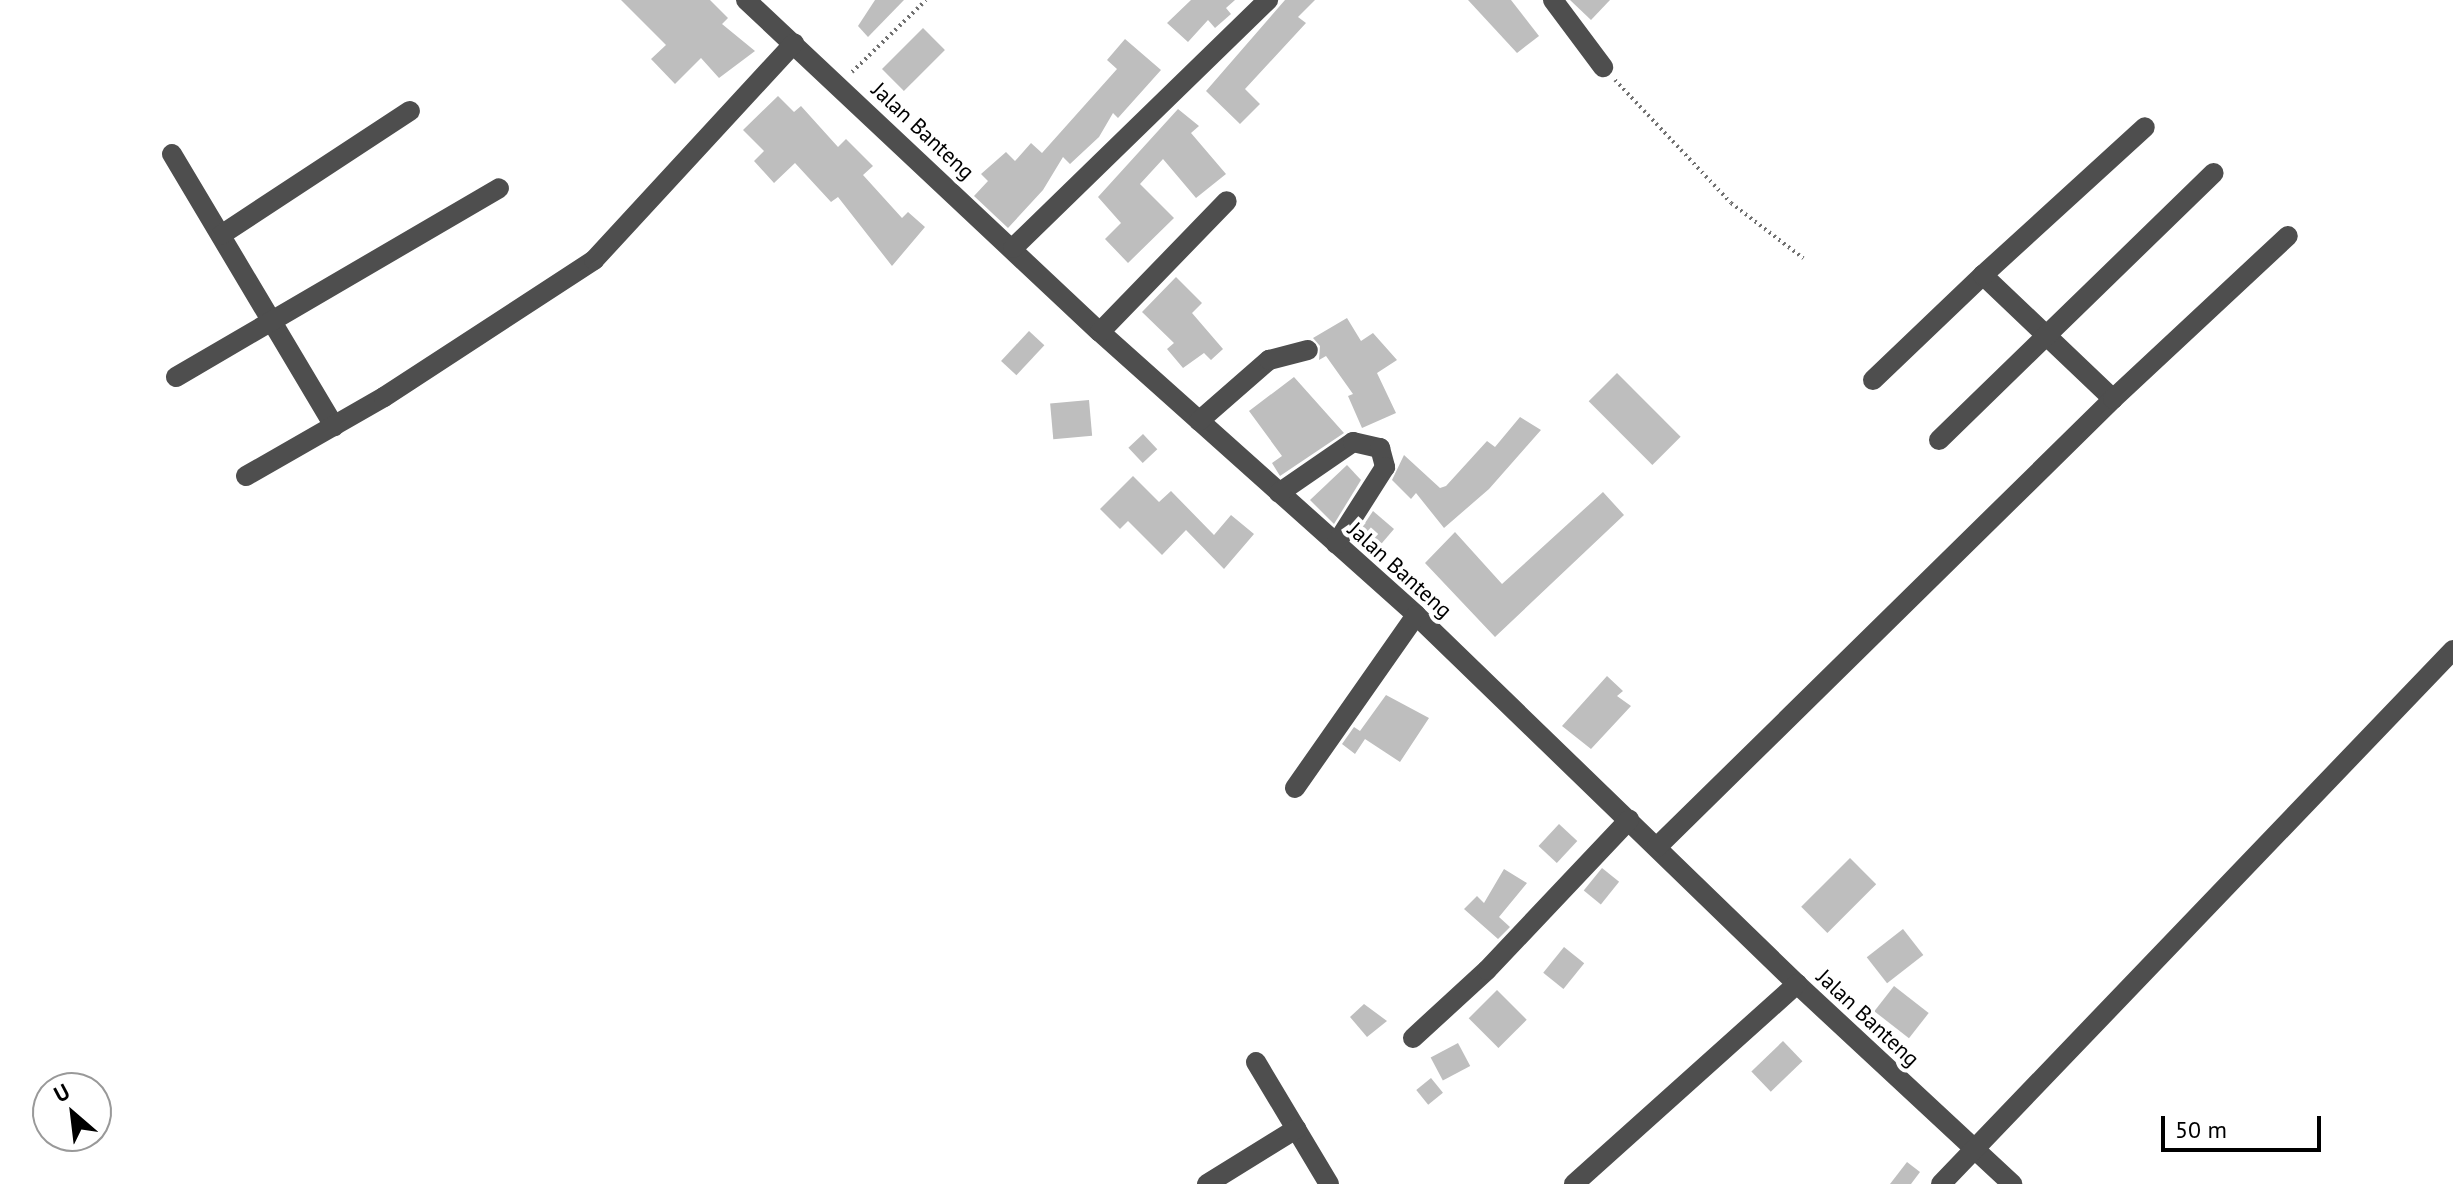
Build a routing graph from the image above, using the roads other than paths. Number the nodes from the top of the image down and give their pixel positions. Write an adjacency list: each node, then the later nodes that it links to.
1 (746, 0): 4 (street, Jalan Banteng)
2 (1268, 0): 14 (street)
3 (1553, 0): 5 (street)
4 (794, 43): 14 (street, Jalan Banteng); 24 (street)
5 (1603, 67)
6 (410, 111): 12 (street)
7 (2145, 127): 15 (street)
8 (172, 154): 12 (street)
9 (2214, 173): 18 (street)
10 (499, 188): 16 (street)
11 (1227, 201): 17 (street)
12 (221, 235): 16 (street)
13 (2288, 236): 22 (street)
14 (1013, 248): 17 (street, Jalan Banteng)
15 (1983, 275): 18 (street); 21 (street)
16 (271, 321): 20 (street); 24 (street)
17 (1100, 332): 23 (street, Jalan Banteng)
18 (2047, 336): 22 (street); 25 (street)
19 (1308, 350): 23 (street)
20 (176, 377)
21 (1873, 380)
22 (2113, 399): 33 (street)
23 (1199, 421): 27 (street, Jalan Banteng)
24 (334, 426): 26 (street)
25 (1939, 440)
26 (246, 476)
27 (1279, 493): 28 (street, Jalan Banteng); 28 (street)
28 (1336, 544): 29 (street, Jalan Banteng)
29 (1416, 615): 31 (street); 32 (street, Jalan Banteng)
30 (2453, 650): 38 (street)
31 (1295, 788)
32 (1629, 820): 33 (street, Jalan Banteng); 35 (street)
33 (1657, 847): 34 (street, Jalan Banteng)
34 (1797, 984): 38 (street, Jalan Banteng); 41 (street)
35 (1413, 1038)
36 (1256, 1062): 37 (street)
37 (1296, 1129): 39 (street); 40 (street)
38 (1975, 1147): 42 (street); 43 (street, Jalan Banteng)
39 (1207, 1184)
40 (1329, 1184)
41 (1574, 1184)
42 (1941, 1184)
43 (2012, 1184)

